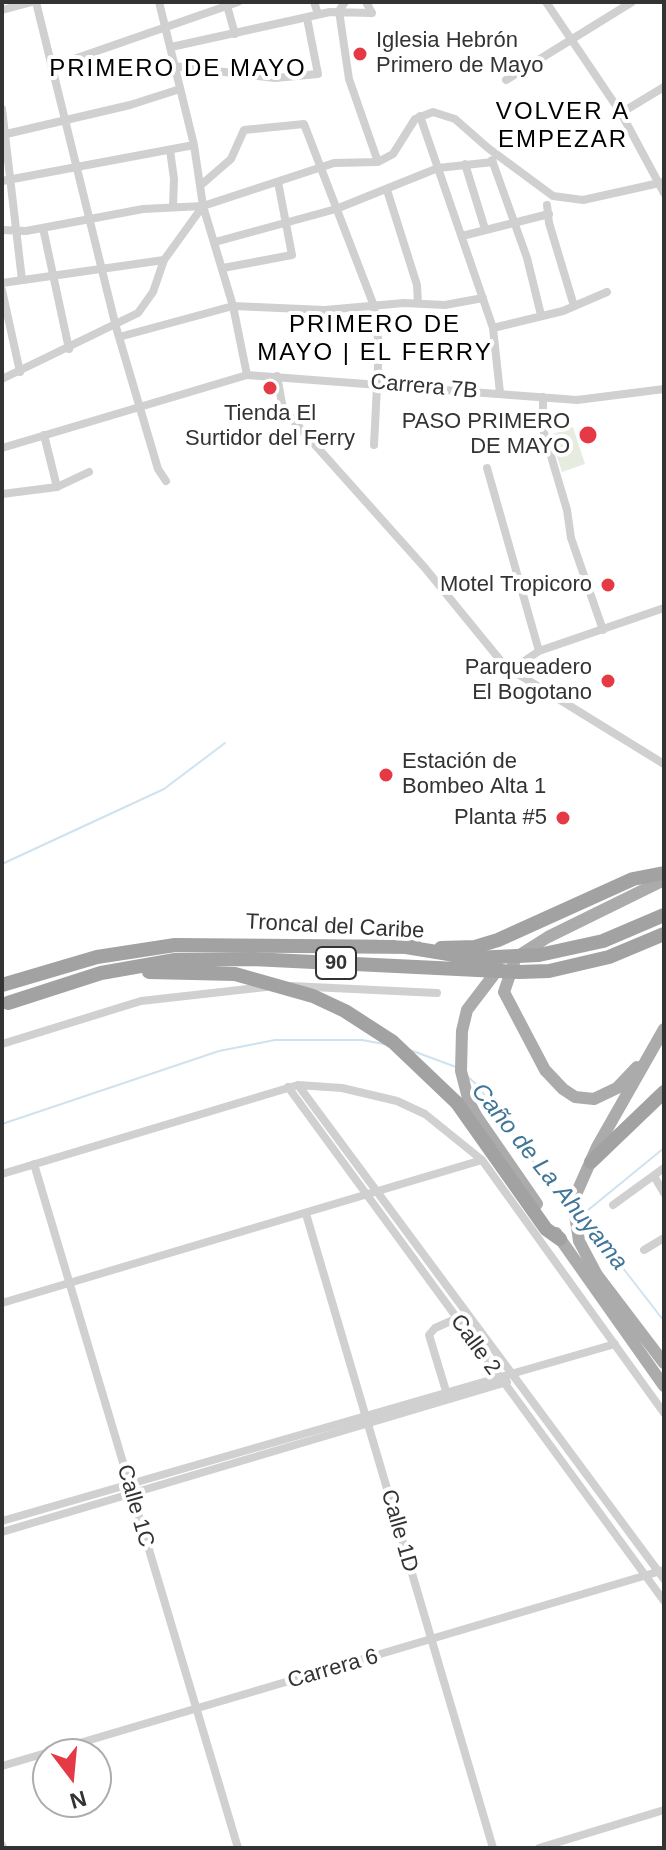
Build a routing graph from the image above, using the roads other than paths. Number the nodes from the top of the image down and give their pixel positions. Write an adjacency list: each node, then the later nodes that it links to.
1 (34, 2): 10 (street); 19 (street)
2 (159, 2): 14 (street)
3 (238, 2): 9 (street)
4 (314, 2): 12 (street)
5 (345, 2): 11 (street)
6 (366, 2): 11 (street)
7 (546, 2): 16 (street)
8 (630, 3): 16 (street)
9 (226, 4): 14 (street); 15 (street)
10 (2, 10)
11 (339, 11): 12 (street); 31 (street)
12 (318, 14): 13 (street)
13 (307, 18): 15 (street); 18 (street)
14 (166, 26): 17 (street); 19 (street)
15 (235, 34): 17 (street)
16 (570, 39): 20 (street); 24 (street)
17 (171, 47): 18 (street)
18 (174, 66): 22 (street)
19 (51, 67): 26 (street)
20 (506, 80)
21 (664, 87): 24 (street)
22 (180, 89): 26 (street); 28 (street)
23 (2, 109): 27 (street)
24 (621, 113): 39 (street)
25 (420, 116): 30 (street); 31 (street); 36 (street)
26 (65, 119): 27 (street); 35 (street)
27 (4, 135): 37 (street)
28 (194, 145): 29 (street); 40 (street)
29 (170, 150): 35 (street); 44 (street)
30 (491, 151): 32 (street); 39 (street)
31 (378, 162): 34 (street)
32 (493, 162): 33 (street); 47 (street)
33 (465, 164): 36 (street); 50 (street)
34 (319, 167): 38 (street); 40 (street); 45 (street)
35 (77, 168): 37 (street); 46 (street)
36 (438, 168): 41 (street); 53 (street)
37 (6, 180): 52 (street)
38 (278, 182): 43 (street); 48 (street)
39 (661, 183): 42 (street)
40 (201, 185): 43 (street)
41 (387, 190): 45 (street); 64 (street)
42 (664, 193)
43 (203, 206): 44 (street); 54 (street); 55 (street)
44 (173, 207): 46 (street)
45 (336, 209): 48 (street); 66 (street)
46 (90, 219): 49 (street); 57 (street)
47 (512, 221): 50 (street); 67 (street); 68 (street)
48 (286, 225): 54 (street); 56 (street)
49 (43, 228): 52 (street); 58 (street)
50 (485, 229): 53 (street)
51 (2, 230): 52 (street)
52 (15, 230): 59 (street)
53 (462, 236): 63 (street)
54 (215, 242): 56 (street)
55 (164, 260): 57 (street); 69 (street)
56 (223, 268): 65 (street)
57 (102, 271): 58 (street); 69 (street)
58 (53, 276): 59 (street); 72 (street)
59 (22, 280): 60 (street)
60 (2, 283)
61 (2, 290): 73 (street)
62 (607, 292): 67 (street)
63 (483, 298): 64 (street); 70 (street)
64 (418, 303): 66 (street)
65 (233, 306): 66 (street); 71 (street); 74 (street)
66 (374, 306): 77 (street)
67 (574, 306): 68 (street)
68 (541, 315): 70 (street)
69 (116, 327): 71 (street); 72 (street)
70 (493, 328): 79 (street)
71 (119, 337): 81 (street)
72 (69, 349): 73 (street)
73 (20, 372): 76 (street)
74 (247, 375): 75 (street, Carrera 7B); 81 (street, Carrera 7B)
75 (277, 376): 77 (street, Carrera 7B); 93 (street)
76 (2, 379)
77 (379, 383): 79 (street, Carrera 7B); 83 (street)
78 (664, 389): 80 (street, Carrera 7B)
79 (500, 393): 80 (street, Carrera 7B)
80 (543, 397): 91 (street)
81 (138, 406): 82 (street, Carrera 7B); 87 (street)
82 (44, 435): 84 (street, Carrera 7B); 88 (street)
83 (374, 445)
84 (2, 448)
85 (487, 468): 92 (street)
86 (89, 472): 88 (street)
87 (166, 481)
88 (57, 487): 89 (street)
89 (2, 494)
90 (664, 608): 91 (street)
91 (603, 630): 92 (street)
92 (539, 651): 93 (street)
93 (505, 666): 94 (street)
94 (664, 764)
95 (664, 873): 99 (highway, bridge)
96 (664, 880): 100 (main road)
97 (664, 915): 99 (highway, Troncal del Caribe / 90, bridge)
98 (664, 934): 103 (highway, Troncal del Caribe / 90, bridge)
99 (406, 947): 101 (highway, Troncal del Caribe / 90)
100 (516, 957): 106 (main road); 120 (main road)
101 (2, 985)
102 (434, 992): 105 (street, 90)
103 (5, 1004): 120 (highway, bridge)
104 (664, 1029): 106 (main road)
105 (2, 1044)
106 (649, 1054): 112 (main road)
107 (293, 1086): 109 (street); 110 (street); 116 (street, Calle 2)
108 (664, 1092): 112 (highway)
109 (482, 1160): 116 (street); 126 (street)
110 (34, 1164): 113 (street); 122 (street, Calle 1C)
111 (664, 1168): 114 (street)
112 (587, 1169): 127 (main road)
113 (2, 1174)
114 (654, 1176): 115 (street); 117 (street)
115 (664, 1193)
116 (373, 1195): 118 (street); 124 (street, Calle 2); 125 (street, Calle 2)
117 (613, 1205)
118 (306, 1214): 122 (street); 133 (street, Calle 1D)
119 (664, 1238): 121 (street)
120 (560, 1239): 130 (main road)
121 (644, 1250)
122 (71, 1283): 123 (street); 134 (street, Calle 1C)
123 (2, 1303)
124 (465, 1313): 125 (street); 128 (street, Calle 2)
125 (456, 1319): 129 (street, Calle 2); 131 (street)
126 (615, 1344): 128 (street); 132 (street)
127 (664, 1363)
128 (512, 1376): 129 (street); 138 (street, Calle 2)
129 (500, 1379): 131 (street); 133 (street); 139 (street, Calle 2)
130 (664, 1386)
131 (446, 1391): 133 (street)
132 (664, 1413)
133 (366, 1420): 134 (street); 135 (street); 141 (street, Calle 1D)
134 (129, 1484): 135 (street, Calle 1C); 136 (street)
135 (131, 1494): 137 (street); 142 (street, Calle 1C)
136 (2, 1521)
137 (2, 1532)
138 (662, 1574): 139 (street, Carrera 6)
139 (645, 1576): 140 (street, Calle 2); 141 (street, Carrera 6)
140 (664, 1601)
141 (431, 1640): 142 (street, Carrera 6); 146 (street, Calle 1D)
142 (197, 1709): 143 (street, Carrera 6); 145 (street, Calle 1C)
143 (2, 1766)
144 (664, 1810): 147 (street)
145 (238, 1848)
146 (493, 1848)
147 (539, 1848)

